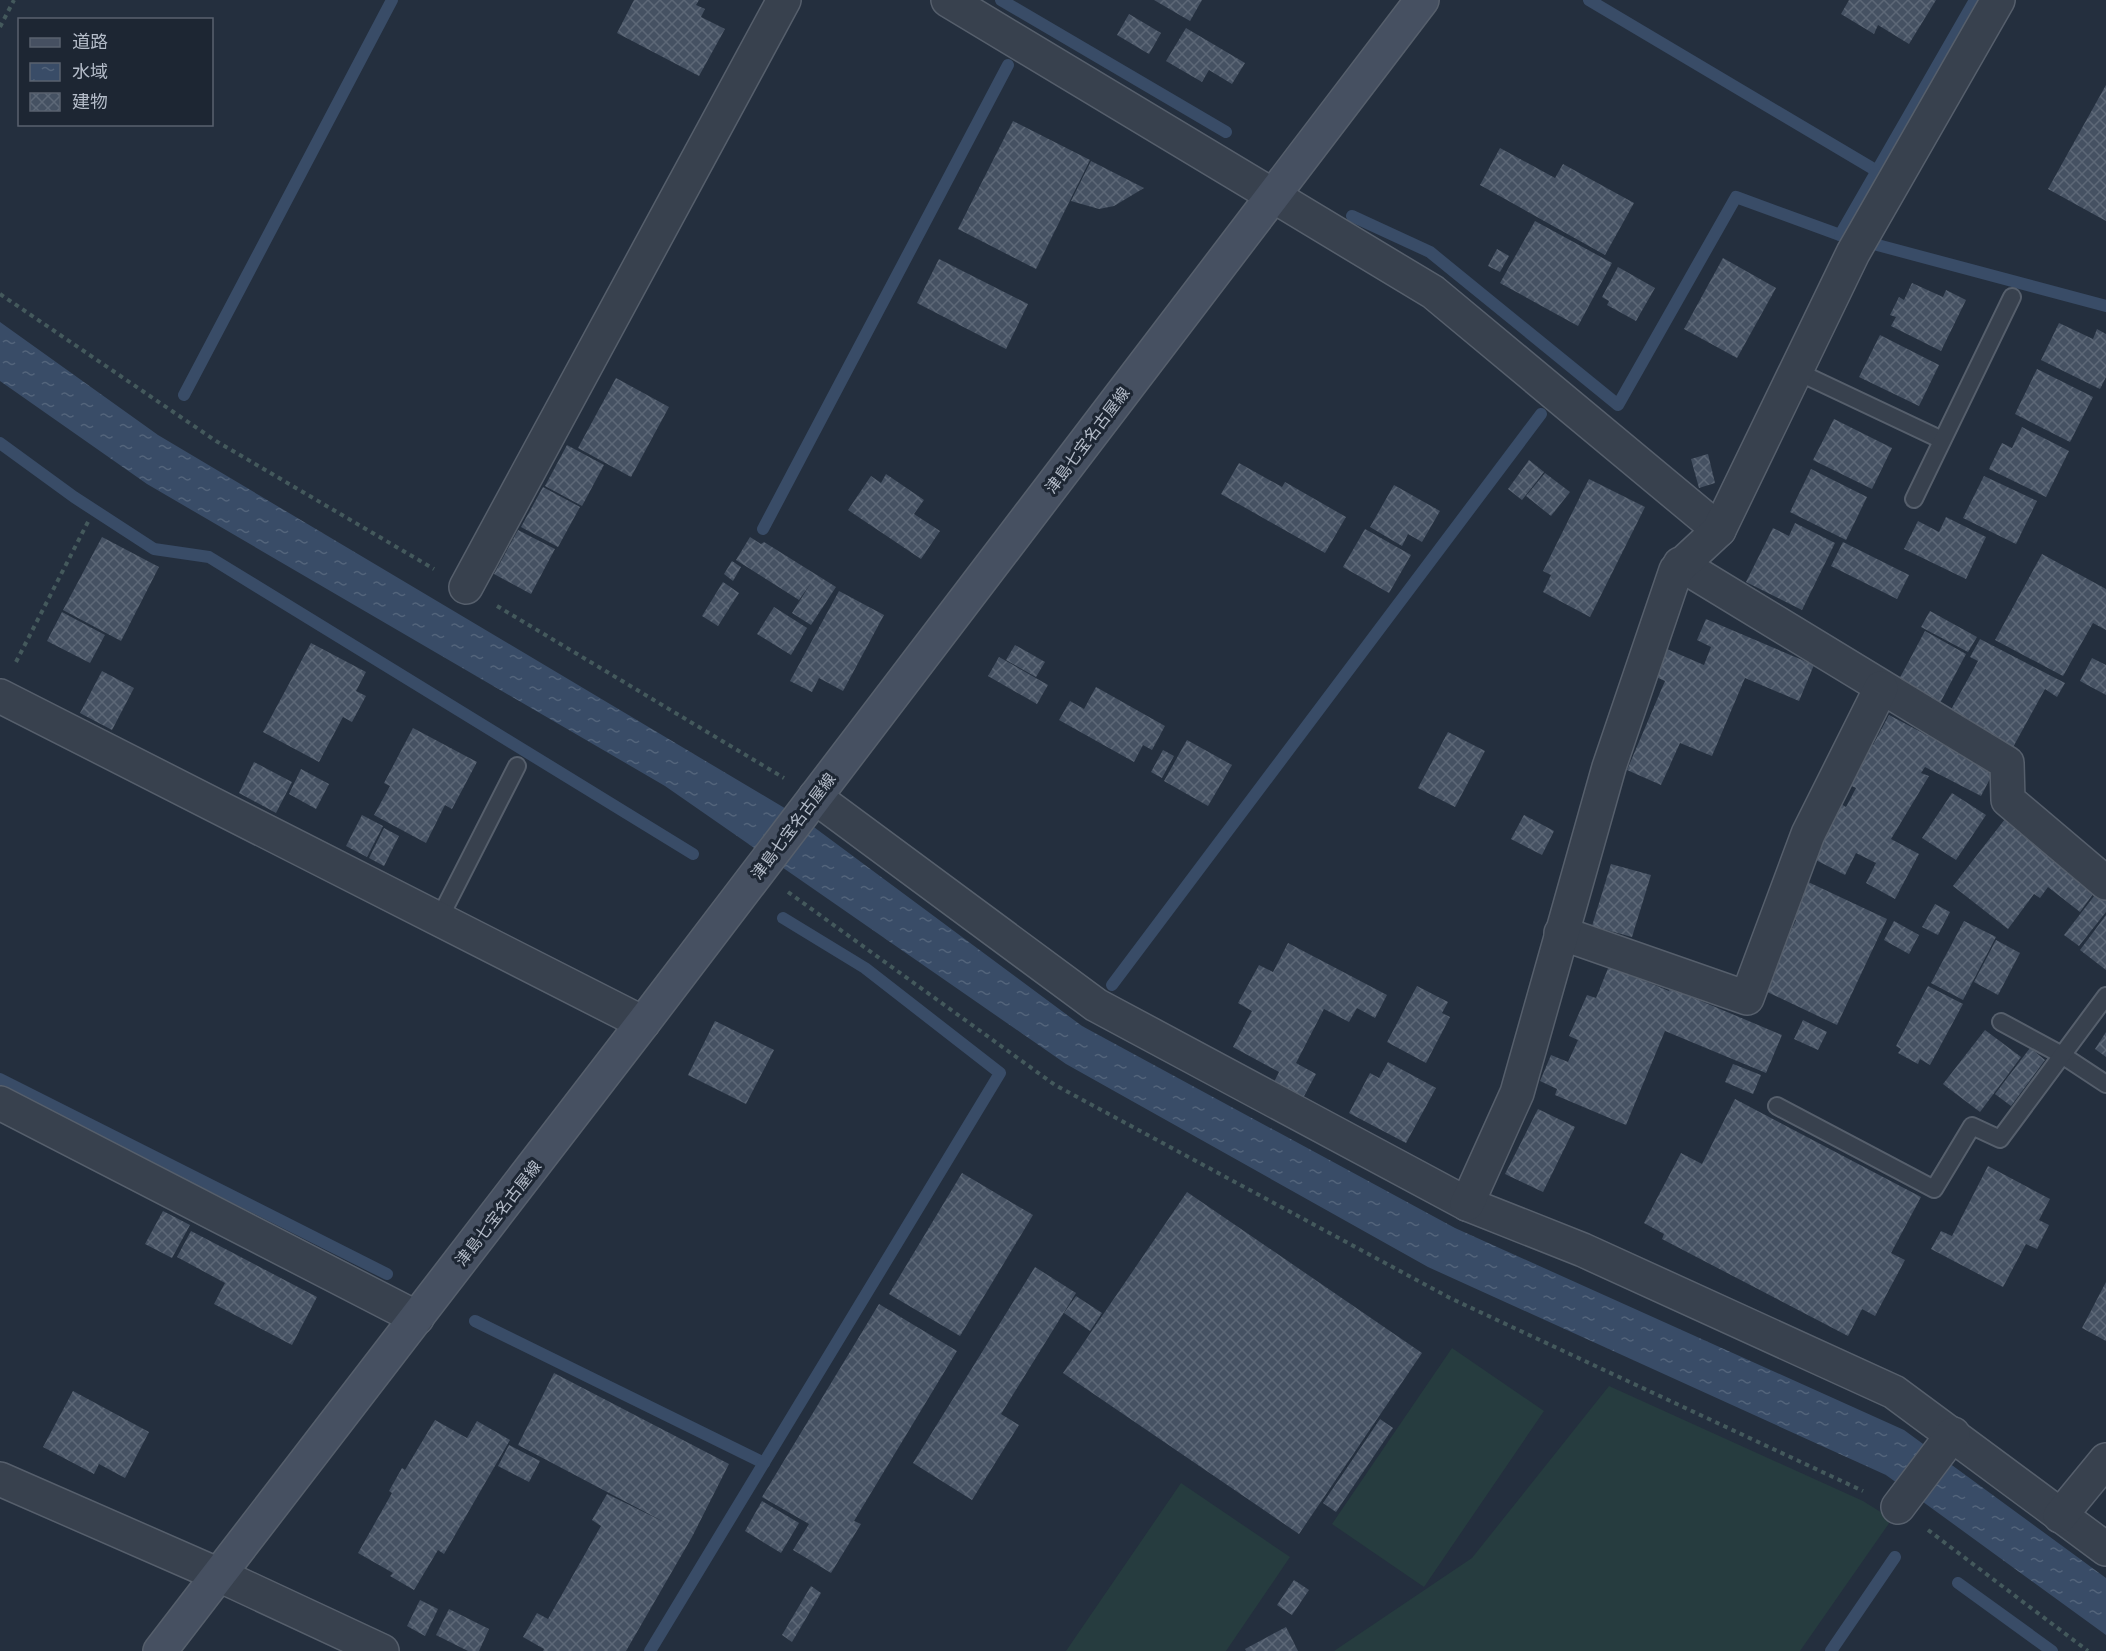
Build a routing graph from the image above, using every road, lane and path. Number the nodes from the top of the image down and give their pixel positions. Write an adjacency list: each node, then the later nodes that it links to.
1 (14, 0): 6 (path)
2 (784, 0): 16 (street)
3 (948, 0): 7 (street)
4 (1422, 0): 7 (main road, 津島七宝名古屋線)
5 (1998, 0): 10 (street)
6 (0, 27)
7 (1273, 195): 14 (street); 20 (main road, 津島七宝名古屋線)
8 (0, 294): 16 (path)
9 (2012, 297): 11 (lane)
10 (1796, 371): 11 (lane); 14 (street)
11 (1942, 440): 12 (lane)
12 (1914, 499)
13 (90, 518): 17 (path)
14 (1719, 530): 15 (street)
15 (1680, 564): 18 (street); 24 (street)
16 (466, 587): 20 (path)
17 (5, 684): 23 (street)
18 (1881, 688): 22 (street); 24 (street)
19 (517, 766): 23 (lane)
20 (812, 801): 21 (main road, 津島七宝名古屋線); 32 (street)
21 (760, 869): 27 (main road, 津島七宝名古屋線); 37 (path)
22 (2106, 883)
23 (439, 919): 27 (street)
24 (1561, 933): 32 (street)
25 (2106, 996): 28 (lane)
26 (2001, 1022): 28 (lane)
27 (643, 1023): 33 (main road, 津島七宝名古屋線)
28 (2062, 1055): 29 (lane); 31 (lane)
29 (2106, 1084)
30 (0, 1103): 33 (street)
31 (1777, 1106)
32 (1467, 1204): 34 (street)
33 (417, 1318): 40 (main road, 津島七宝名古屋線)
34 (1948, 1440): 37 (street); 38 (street)
35 (2106, 1460): 38 (street)
36 (0, 1479): 40 (street)
37 (1903, 1500): 43 (path)
38 (2060, 1516): 39 (street)
39 (2106, 1549)
40 (219, 1575): 41 (main road, 津島七宝名古屋線); 42 (street)
41 (160, 1651)
42 (382, 1651)
43 (2088, 1651)

